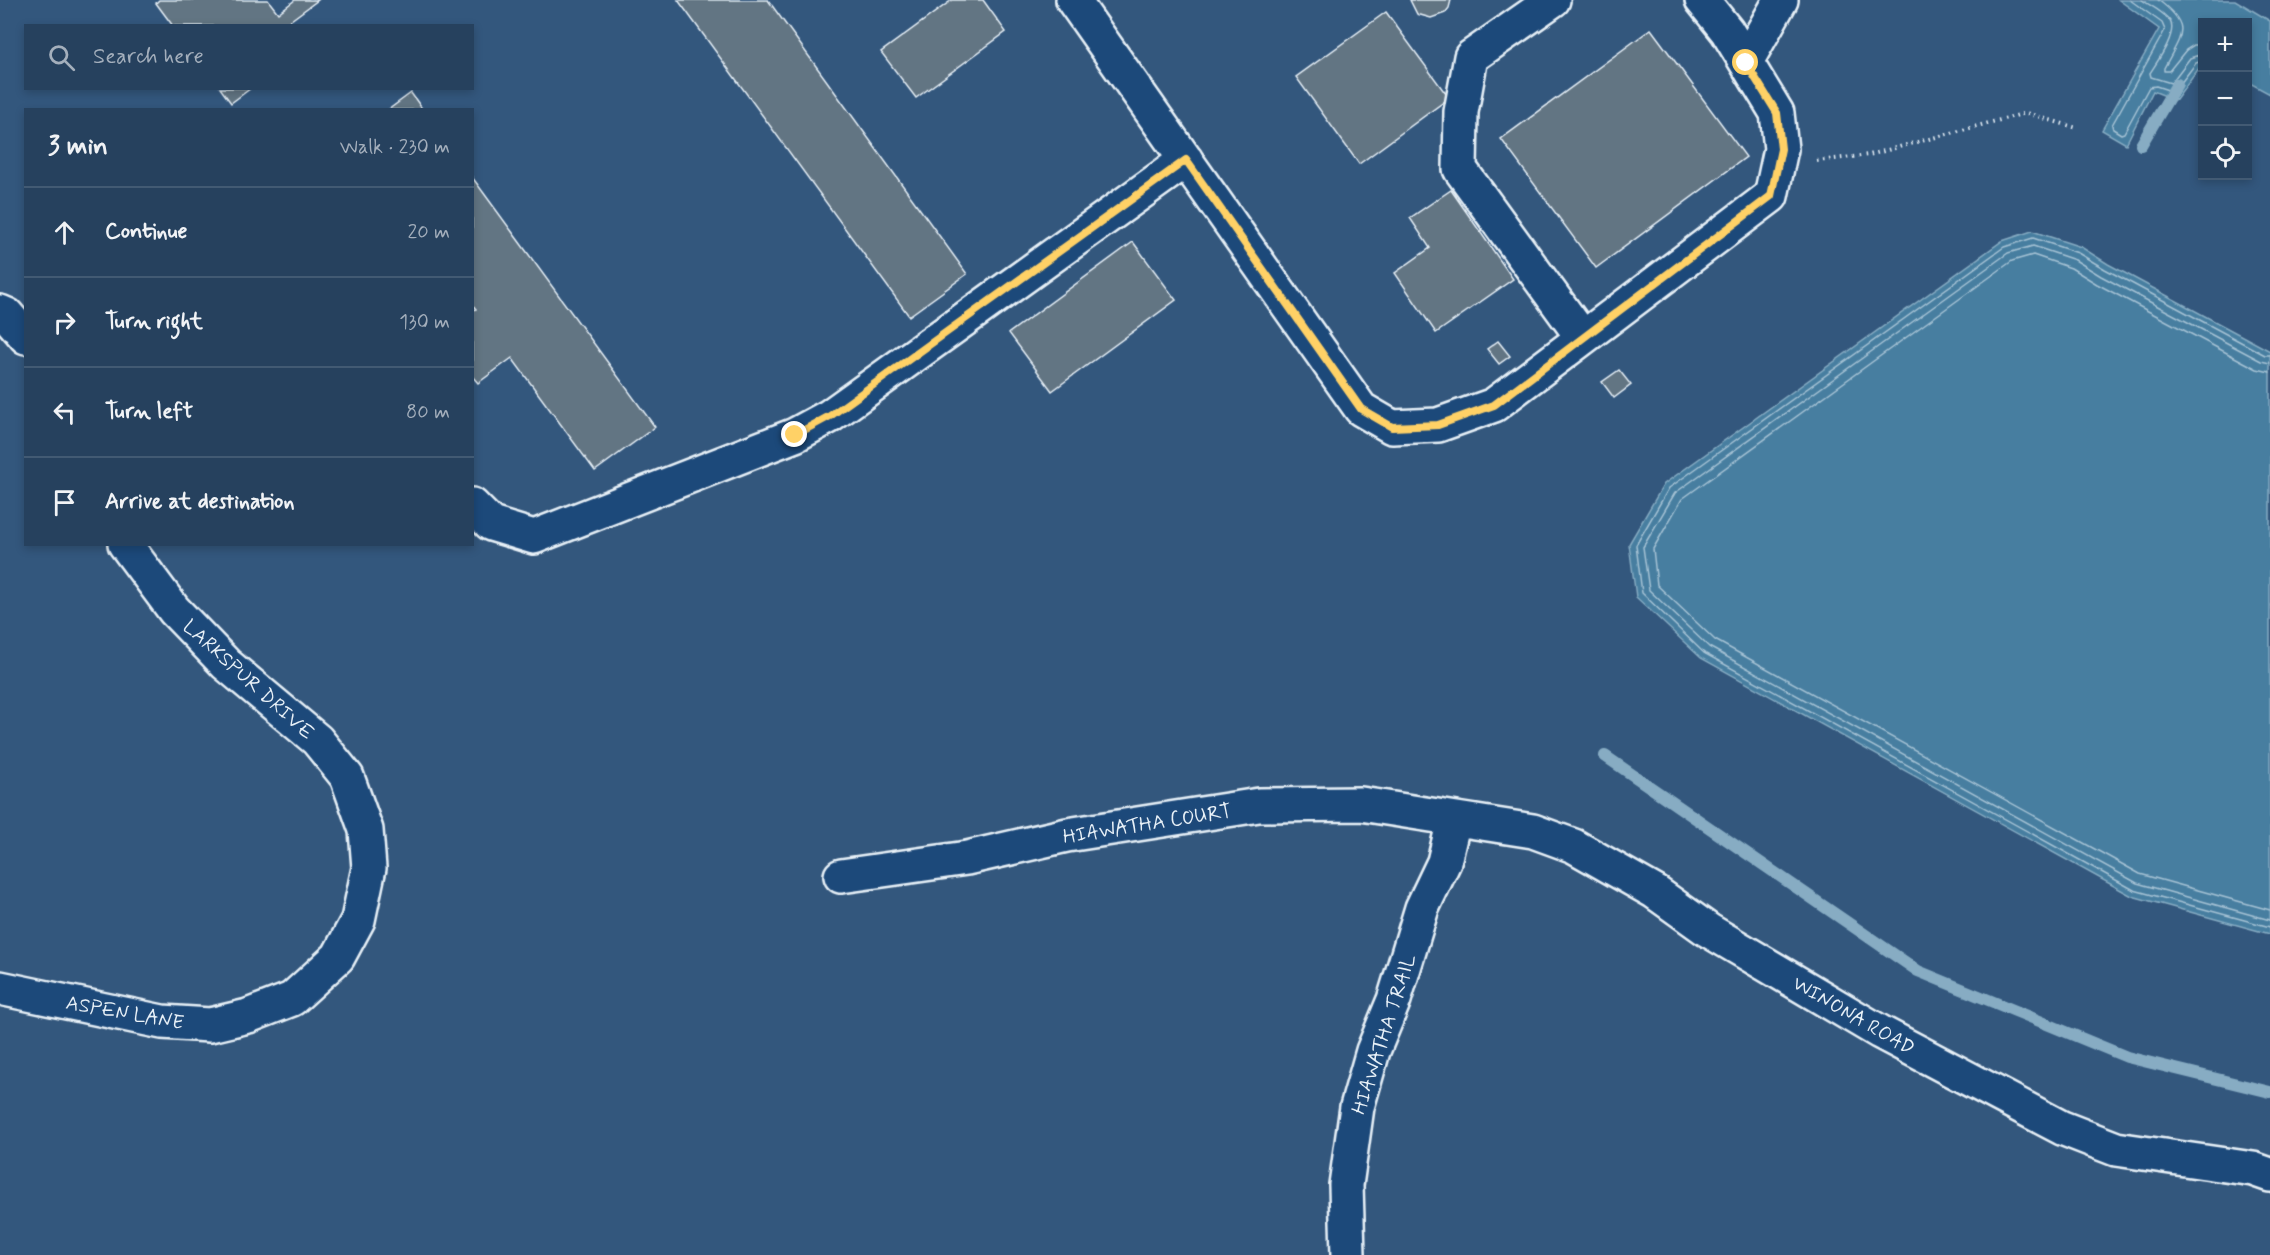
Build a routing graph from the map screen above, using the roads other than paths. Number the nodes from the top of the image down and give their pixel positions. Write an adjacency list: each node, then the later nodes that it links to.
1 (1073, 0): 6 (street)
2 (1553, 0): 9 (street)
3 (1702, 0): 5 (street)
4 (1781, 0): 5 (street)
5 (1746, 63): 9 (street)
6 (1186, 160): 9 (street); 10 (street)
7 (0, 312): 8 (street)
8 (24, 335)
9 (1583, 338)
10 (474, 508)
11 (126, 546): 12 (street, LARKSPUR DRIVE)
12 (330, 757): 15 (street, ASPEN LANE)
13 (1454, 820): 14 (street, HIAWATHA COURT); 16 (street, WINONA ROAD); 17 (street, HIAWATHA TRAIL)
14 (840, 876)
15 (0, 988)
16 (2270, 1175)
17 (1348, 1255)

